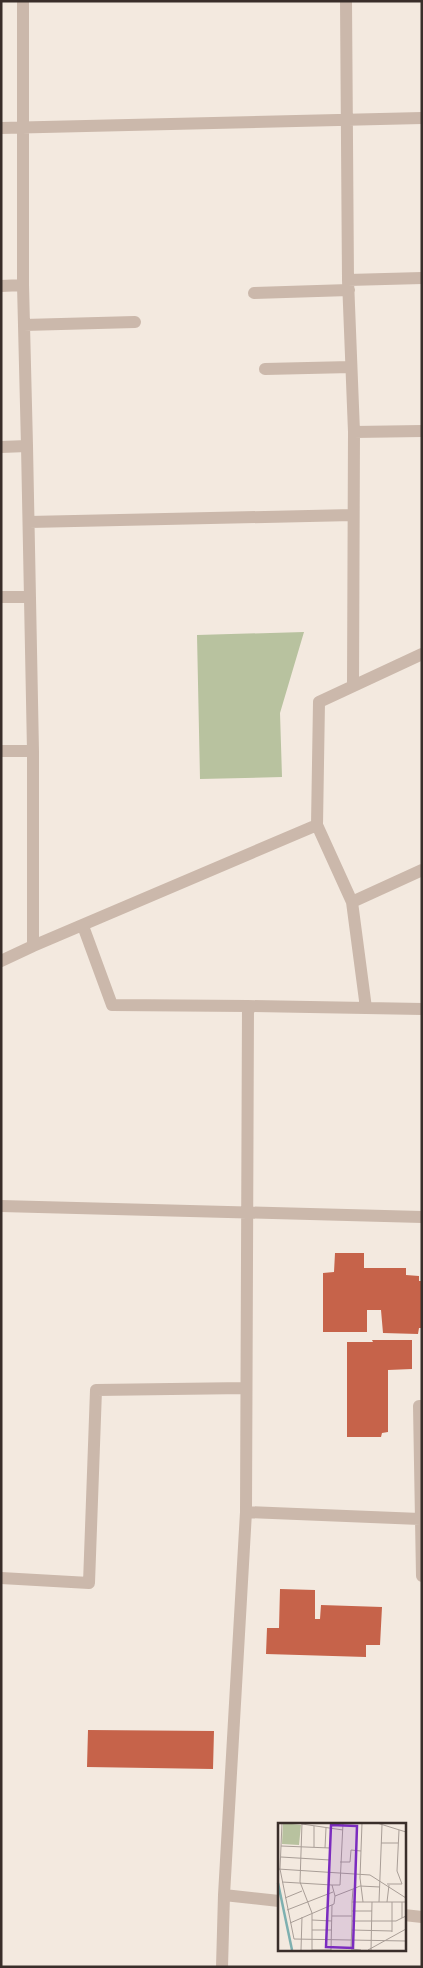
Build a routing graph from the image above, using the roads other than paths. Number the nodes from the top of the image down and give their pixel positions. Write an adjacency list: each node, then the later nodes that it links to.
1 (23, 1): 5 (street)
2 (346, 1): 4 (street)
3 (422, 118): 4 (street)
4 (346, 120): 5 (street); 9 (street)
5 (22, 127): 6 (street); 8 (street)
6 (1, 128)
7 (422, 278): 9 (street)
8 (22, 285): 10 (street); 13 (street)
9 (349, 285): 11 (street); 14 (street)
10 (1, 286)
11 (254, 293)
12 (135, 322): 13 (street)
13 (24, 325): 18 (street)
14 (352, 367): 15 (street); 17 (street)
15 (265, 369)
16 (422, 431): 17 (street)
17 (354, 432): 20 (street)
18 (27, 446): 19 (street); 21 (street)
19 (1, 447)
20 (353, 515): 21 (street); 25 (street)
21 (29, 522): 23 (street)
22 (1, 597): 23 (street)
23 (30, 597): 27 (street)
24 (422, 654): 25 (street)
25 (353, 685): 28 (street)
26 (1, 751): 27 (street)
27 (32, 751): 32 (street)
28 (317, 825): 30 (street); 31 (street)
29 (422, 870): 30 (street)
30 (352, 902): 35 (street)
31 (83, 926): 32 (street); 34 (street)
32 (33, 946): 33 (street)
33 (1, 961)
34 (248, 1006): 35 (street); 38 (street)
35 (366, 1008): 36 (street)
36 (422, 1009)
37 (1, 1206): 38 (street)
38 (246, 1213): 39 (street); 40 (street)
39 (422, 1217)
40 (246, 1388): 42 (street); 45 (street)
41 (422, 1406): 43 (street)
42 (246, 1512): 43 (street); 46 (street)
43 (420, 1519): 44 (street)
44 (422, 1576)
45 (1, 1578)
46 (224, 1895): 47 (street); 50 (street)
47 (278, 1902)
48 (406, 1915): 49 (street)
49 (422, 1917)
50 (222, 1967)

